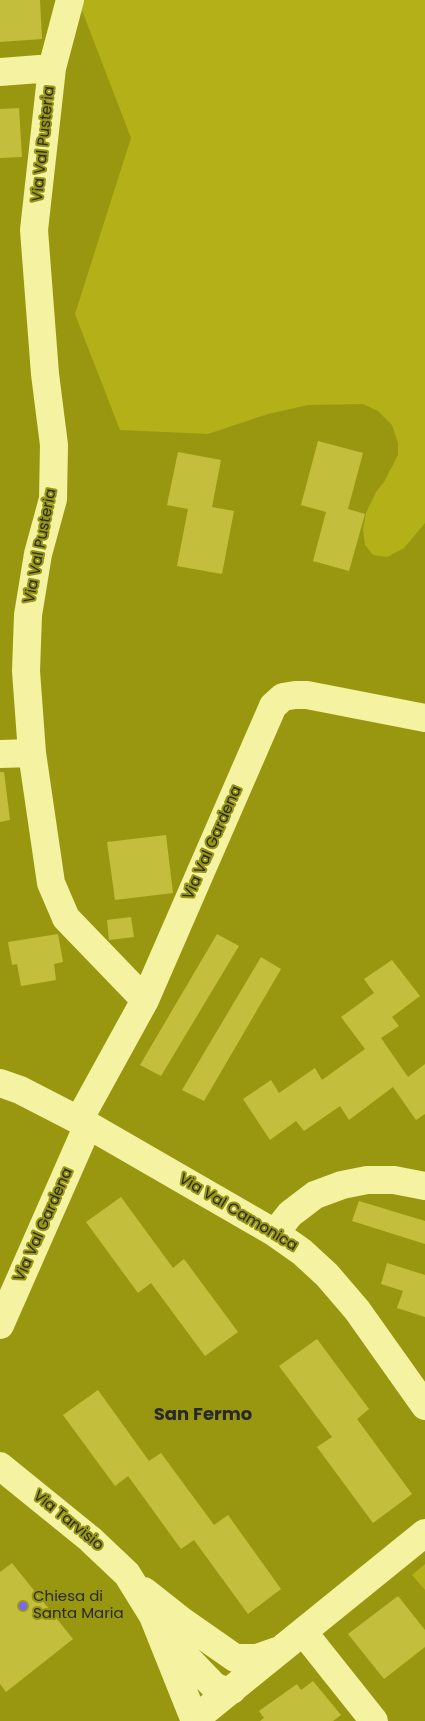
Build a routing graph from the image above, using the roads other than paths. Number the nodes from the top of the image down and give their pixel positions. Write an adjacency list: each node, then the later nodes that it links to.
1 (70, 0): 2 (street, Via Val Pusteria)
2 (52, 68): 3 (street); 5 (street, Via Val Pusteria)
3 (0, 72)
4 (425, 718): 7 (street, Via Val Gardena)
5 (32, 753): 6 (street); 7 (street, Via Val Pusteria)
6 (0, 754)
7 (145, 1000): 9 (street, Via Val Gardena)
8 (0, 1083): 9 (street, Via Val Camonica)
9 (83, 1122): 11 (street, Via Val Camonica); 12 (street, Via Val Gardena)
10 (425, 1186): 11 (street)
11 (275, 1233): 13 (street, Via Val Camonica)
12 (0, 1325)
13 (425, 1406)
14 (0, 1466): 16 (street, Via Tarvisio)
15 (425, 1533): 17 (street)
16 (131, 1581): 19 (street, Via Tarvisio); 19 (street, Via Tarvisio)
17 (304, 1632): 18 (street); 24 (street)
18 (281, 1649): 20 (street); 22 (street)
19 (185, 1651): 20 (street); 21 (street); 23 (street)
20 (235, 1658): 21 (street)
21 (207, 1678): 22 (street); 23 (street)
22 (232, 1690): 23 (street)
23 (191, 1712)
24 (374, 1721)

